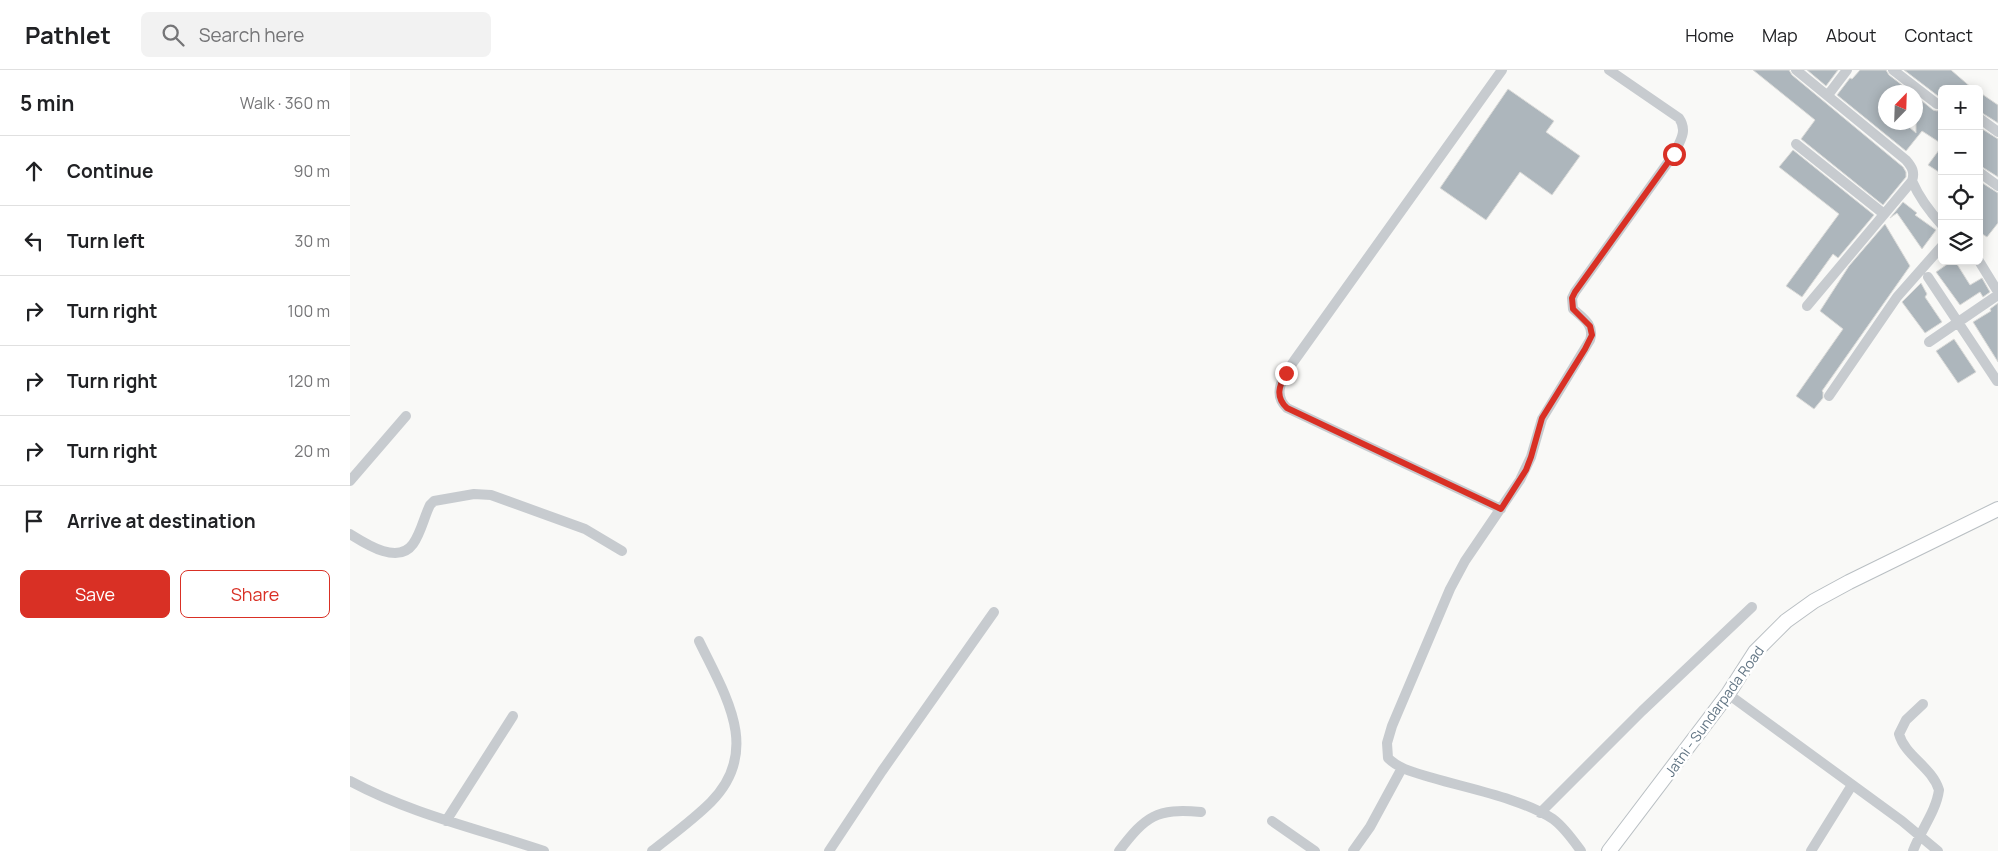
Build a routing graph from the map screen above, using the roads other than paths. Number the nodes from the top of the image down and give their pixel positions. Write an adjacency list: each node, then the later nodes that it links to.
1 (1502, 70): 27 (street)
2 (1609, 70): 27 (street)
3 (1796, 70): 6 (street)
4 (1847, 70): 6 (street)
5 (1893, 70): 7 (street)
6 (1828, 95): 12 (street)
7 (1937, 104)
8 (1983, 121): 9 (street)
9 (1998, 132)
10 (1796, 144): 14 (street)
11 (1983, 175): 13 (street)
12 (1912, 181): 14 (street); 15 (street)
13 (1998, 186)
14 (1884, 214): 20 (street)
15 (1938, 220)
16 (1938, 251): 24 (street)
17 (1981, 265): 19 (street)
18 (1928, 277): 21 (street)
19 (1998, 294): 21 (street)
20 (1807, 306)
21 (1958, 322): 22 (street); 23 (street)
22 (1929, 342)
23 (1997, 381)
24 (1830, 396)
25 (406, 416): 26 (street)
26 (350, 481)
27 (1501, 509): 37 (street)
28 (1998, 509): 34 (main road, Jatni - Sundarpada Road)
29 (350, 534): 30 (street)
30 (622, 551)
31 (1752, 607): 41 (street)
32 (994, 612): 47 (street)
33 (699, 641): 46 (street)
34 (1728, 694): 39 (street); 52 (main road, Jatni - Sundarpada Road)
35 (1923, 704): 44 (street)
36 (513, 716): 42 (street)
37 (1402, 768): 41 (street); 50 (street)
38 (350, 781): 42 (street)
39 (1852, 785): 44 (street); 53 (street)
40 (1201, 812): 48 (street)
41 (1540, 813): 51 (street)
42 (446, 821): 45 (street)
43 (1272, 821): 49 (street)
44 (1919, 834): 54 (street); 55 (street)
45 (544, 851)
46 (652, 851)
47 (829, 851)
48 (1119, 851)
49 (1315, 851)
50 (1353, 851)
51 (1581, 851)
52 (1609, 851)
53 (1811, 851)
54 (1913, 851)
55 (1938, 851)

